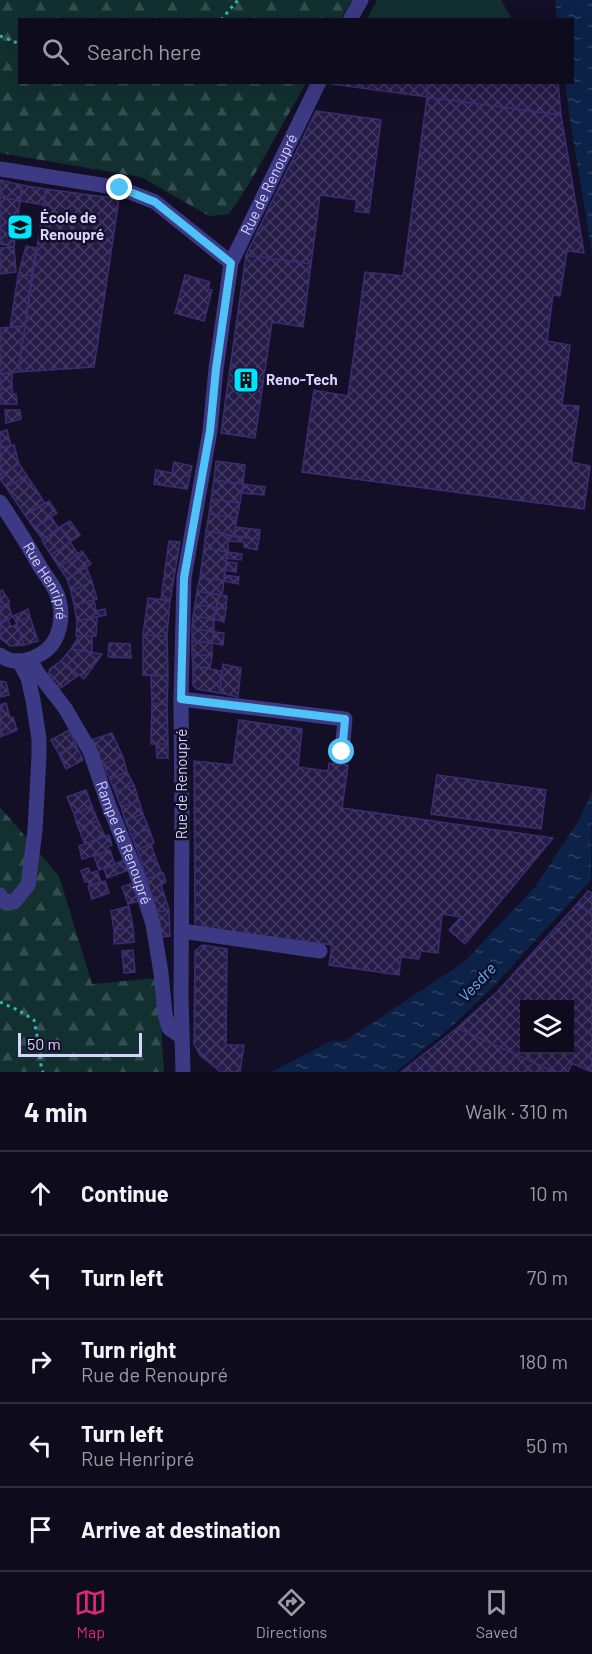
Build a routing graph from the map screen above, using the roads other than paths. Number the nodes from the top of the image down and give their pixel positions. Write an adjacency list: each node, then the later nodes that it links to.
1 (361, 0): 2 (street)
2 (351, 18)
3 (318, 84): 5 (street, Rue de Renoupré)
4 (0, 169): 5 (street)
5 (231, 263): 9 (street, Rue de Renoupré)
6 (0, 502): 8 (street, Rue Henripré)
7 (0, 655): 8 (street)
8 (24, 660): 11 (street); 14 (street, Rampe de Renoupré)
9 (181, 699): 10 (street); 12 (street, Rue de Renoupré)
10 (342, 752)
11 (0, 895)
12 (182, 931): 13 (street); 14 (street, Rue de Renoupré)
13 (320, 951)
14 (182, 1037): 15 (street, Rue de Renoupré)
15 (186, 1069)

